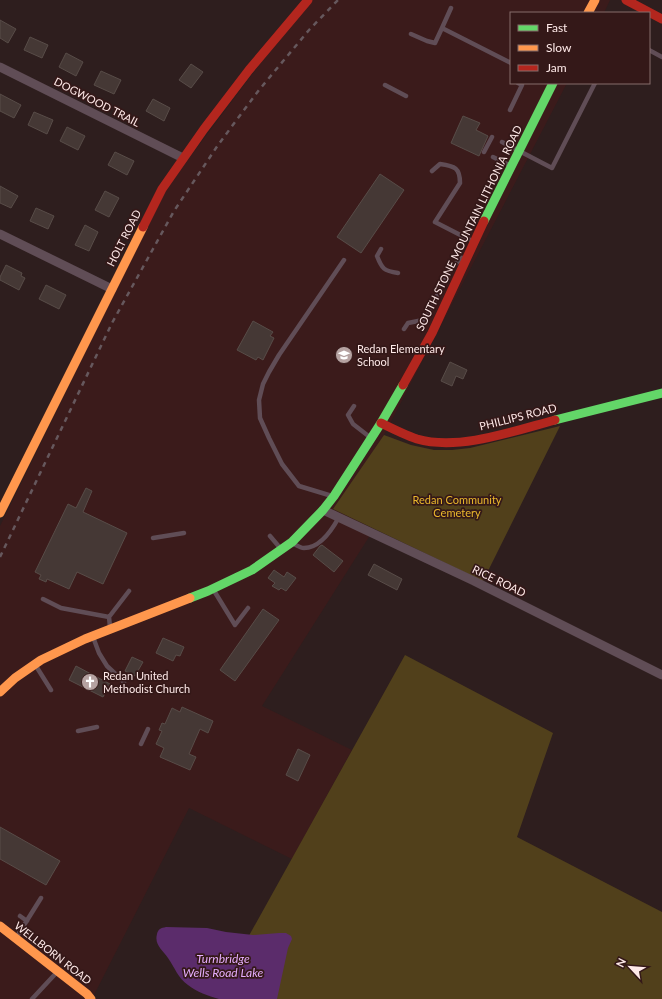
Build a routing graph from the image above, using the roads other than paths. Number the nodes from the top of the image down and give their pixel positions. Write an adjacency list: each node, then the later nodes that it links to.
1 (308, 0): 26 (street, HOLT ROAD)
2 (595, 0): 5 (street)
3 (626, 0): 6 (street)
4 (450, 8): 9 (lane)
5 (589, 12)
6 (649, 12)
7 (650, 13): 8 (street)
8 (662, 19)
9 (442, 28): 10 (lane); 13 (lane)
10 (411, 34)
11 (650, 51): 12 (lane)
12 (662, 57)
13 (510, 62)
14 (0, 67): 26 (street, DOGWOOD TRAIL)
15 (520, 84): 20 (lane)
16 (553, 84): 23 (street, SOUTH STONE MOUNTAIN LITHONIA ROAD)
17 (594, 84): 23 (lane)
18 (385, 86): 19 (lane)
19 (406, 96)
20 (510, 110)
21 (492, 137): 24 (lane)
22 (502, 142): 23 (lane)
23 (520, 151): 27 (street, SOUTH STONE MOUNTAIN LITHONIA ROAD)
24 (484, 152)
25 (493, 157): 27 (lane)
26 (183, 158): 34 (street, HOLT ROAD)
27 (512, 166): 30 (street, SOUTH STONE MOUNTAIN LITHONIA ROAD)
28 (432, 172): 30 (lane)
29 (0, 234): 34 (street)
30 (472, 246): 35 (lane); 38 (street, SOUTH STONE MOUNTAIN LITHONIA ROAD)
31 (380, 249): 33 (lane)
32 (344, 260): 40 (lane)
33 (398, 273)
34 (112, 289): 42 (street, HOLT ROAD)
35 (404, 329)
36 (662, 393): 38 (street, PHILLIPS ROAD)
37 (354, 406): 39 (lane)
38 (380, 423): 39 (street, SOUTH STONE MOUNTAIN LITHONIA ROAD)
39 (371, 438): 40 (street, SOUTH STONE MOUNTAIN LITHONIA ROAD)
40 (334, 496): 41 (street, SOUTH STONE MOUNTAIN LITHONIA ROAD)
41 (323, 510): 43 (street, RICE ROAD); 47 (street, SOUTH STONE MOUNTAIN LITHONIA ROAD)
42 (0, 513)
43 (339, 517): 47 (lane); 57 (street, RICE ROAD)
44 (184, 533): 46 (lane)
45 (270, 536): 48 (lane)
46 (153, 538)
47 (290, 543): 48 (street, SOUTH STONE MOUNTAIN LITHONIA ROAD)
48 (281, 549): 49 (street, SOUTH STONE MOUNTAIN LITHONIA ROAD)
49 (213, 589): 52 (lane); 54 (street, SOUTH STONE MOUNTAIN LITHONIA ROAD)
50 (129, 591): 53 (lane)
51 (43, 599): 53 (lane)
52 (248, 608)
53 (109, 617): 54 (lane)
54 (111, 629): 55 (street, SOUTH STONE MOUNTAIN LITHONIA ROAD)
55 (92, 636): 56 (street, SOUTH STONE MOUNTAIN LITHONIA ROAD); 58 (lane)
56 (35, 664): 59 (lane); 60 (street, SOUTH STONE MOUNTAIN LITHONIA ROAD)
57 (662, 675)
58 (124, 682)
59 (51, 690)
60 (0, 692)
61 (97, 727): 63 (lane)
62 (148, 729): 64 (lane)
63 (78, 731)
64 (141, 744)
65 (41, 898): 67 (lane)
66 (20, 916): 67 (lane)
67 (27, 921): 69 (lane)
68 (0, 926): 69 (street, WELLBORN ROAD)
69 (16, 938): 70 (street, WELLBORN ROAD)
70 (58, 971): 71 (lane); 72 (street, WELLBORN ROAD)
71 (32, 999)
72 (91, 999)

